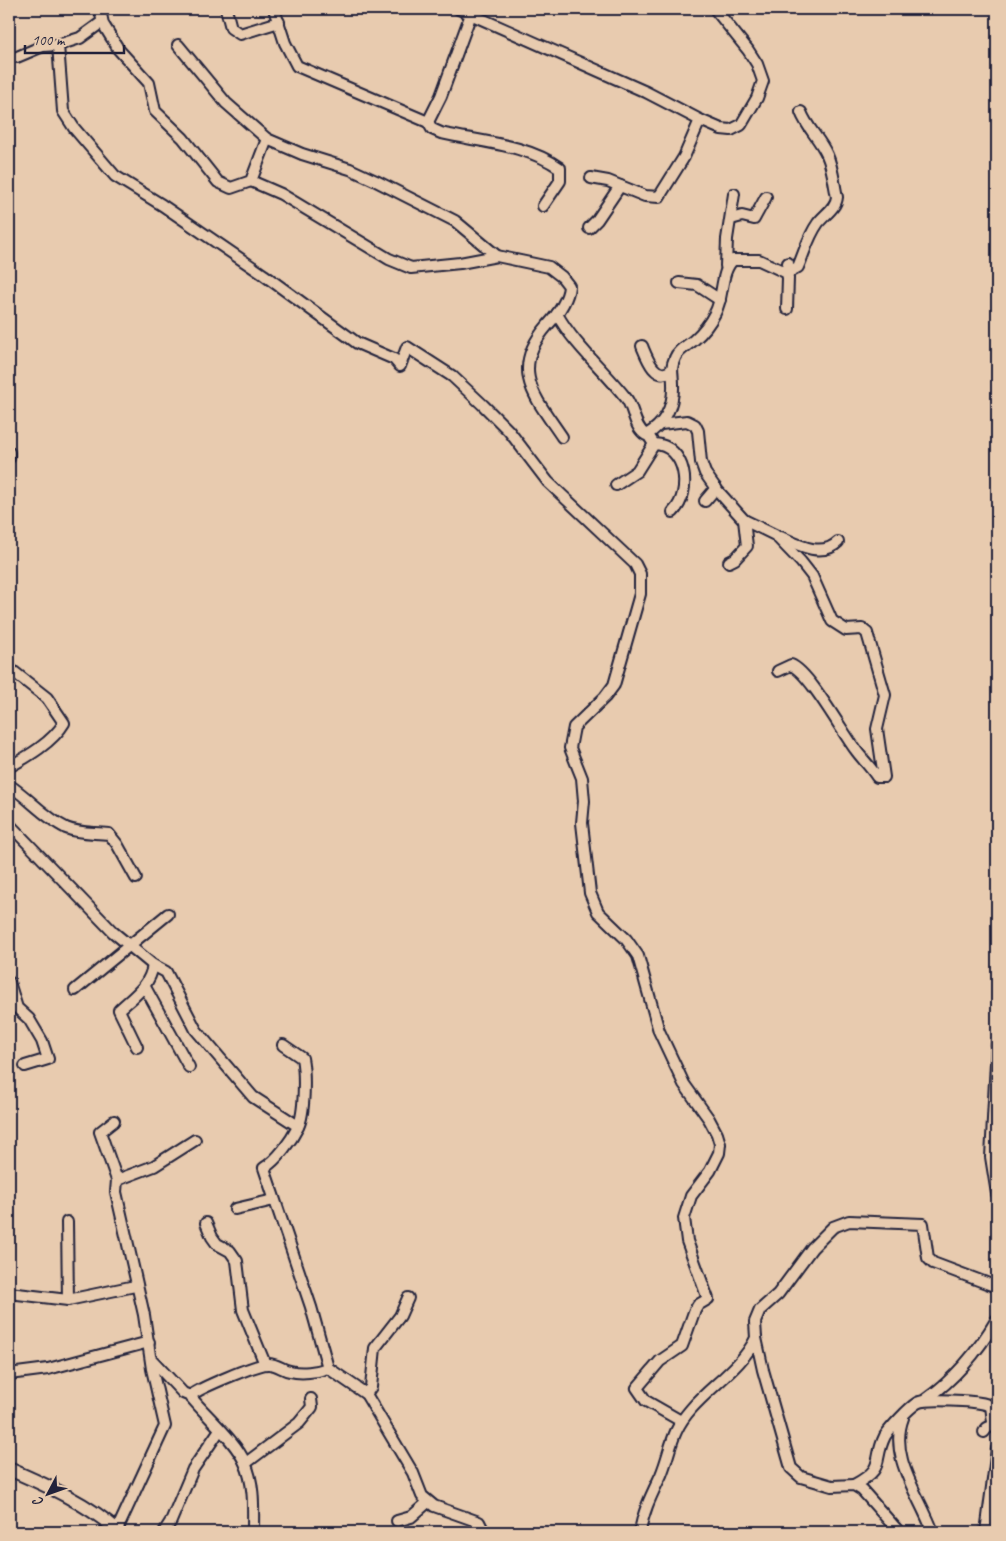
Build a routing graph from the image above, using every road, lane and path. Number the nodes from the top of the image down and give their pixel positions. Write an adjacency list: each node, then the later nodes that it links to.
1 (100, 9): 7 (street)
2 (226, 9): 8 (street)
3 (274, 9): 8 (street)
4 (459, 9): 6 (street)
5 (715, 9): 13 (street)
6 (471, 14): 13 (street); 14 (street)
7 (102, 22): 9 (street); 17 (street)
8 (279, 22): 14 (street)
9 (58, 45): 11 (street); 90 (street)
10 (178, 46): 15 (street)
11 (17, 56)
12 (801, 112): 26 (street)
13 (700, 120): 18 (street)
14 (429, 127): 21 (street)
15 (267, 139): 17 (street); 24 (street)
16 (591, 178): 18 (street)
17 (251, 181): 24 (street)
18 (620, 186): 23 (street)
19 (734, 194): 22 (street)
20 (766, 196): 22 (street)
21 (544, 206)
22 (731, 219): 25 (street)
23 (590, 228)
24 (497, 256): 30 (street)
25 (726, 266): 26 (street); 28 (street)
26 (787, 268): 29 (street)
27 (679, 283): 28 (street)
28 (720, 300): 32 (street)
29 (787, 309)
30 (557, 314): 34 (street); 35 (street)
31 (642, 346): 32 (street)
32 (670, 371): 33 (street)
33 (661, 424): 34 (street); 40 (street)
34 (645, 434): 36 (street)
35 (562, 437)
36 (654, 444): 39 (street); 42 (street)
37 (9, 452): 38 (street)
38 (9, 458)
39 (616, 485)
40 (716, 488): 41 (street); 43 (street)
41 (705, 501)
42 (673, 512)
43 (744, 520): 44 (street); 46 (street)
44 (775, 535): 45 (street); 48 (street)
45 (838, 542)
46 (729, 562)
47 (9, 668): 49 (street)
48 (778, 671)
49 (9, 767)
50 (9, 786): 52 (street)
51 (9, 824): 54 (street)
52 (136, 878)
53 (168, 914): 54 (street)
54 (129, 946): 55 (street); 58 (street)
55 (153, 965): 57 (street); 65 (street)
56 (9, 982): 62 (street)
57 (145, 987): 61 (street); 63 (street)
58 (75, 990)
59 (997, 1042): 68 (street)
60 (283, 1045): 65 (street)
61 (137, 1047)
62 (25, 1066)
63 (189, 1067)
64 (114, 1122): 67 (street)
65 (298, 1126): 69 (street)
66 (195, 1140): 67 (street)
67 (118, 1180): 73 (street)
68 (997, 1194)
69 (274, 1200): 70 (street); 83 (street)
70 (235, 1209)
71 (67, 1222): 77 (street)
72 (206, 1223): 82 (street)
73 (135, 1286): 77 (street); 80 (street)
74 (997, 1287): 79 (street)
75 (9, 1293): 77 (street)
76 (408, 1298): 85 (street)
77 (68, 1300)
78 (997, 1320): 88 (street)
79 (756, 1338): 90 (street); 97 (street)
80 (149, 1342): 81 (street); 84 (street)
81 (152, 1360): 86 (street); 100 (street)
82 (265, 1364): 83 (street); 86 (street)
83 (328, 1368): 85 (street)
84 (9, 1374)
85 (366, 1394): 98 (street)
86 (190, 1396): 92 (street)
87 (310, 1399): 95 (street)
88 (925, 1400): 89 (street); 91 (street)
89 (903, 1417): 97 (street); 106 (street)
90 (681, 1421): 104 (street)
91 (996, 1427): 93 (street)
92 (220, 1431): 95 (street); 101 (street)
93 (984, 1432)
94 (997, 1449): 107 (street)
95 (246, 1463): 102 (street)
96 (9, 1469): 100 (main road)
97 (854, 1485): 105 (street)
98 (428, 1502): 99 (street); 103 (street)
99 (398, 1521)
100 (118, 1531)
101 (164, 1532)
102 (253, 1532)
103 (484, 1532)
104 (640, 1532)
105 (899, 1532)
106 (933, 1532)
107 (986, 1532)

